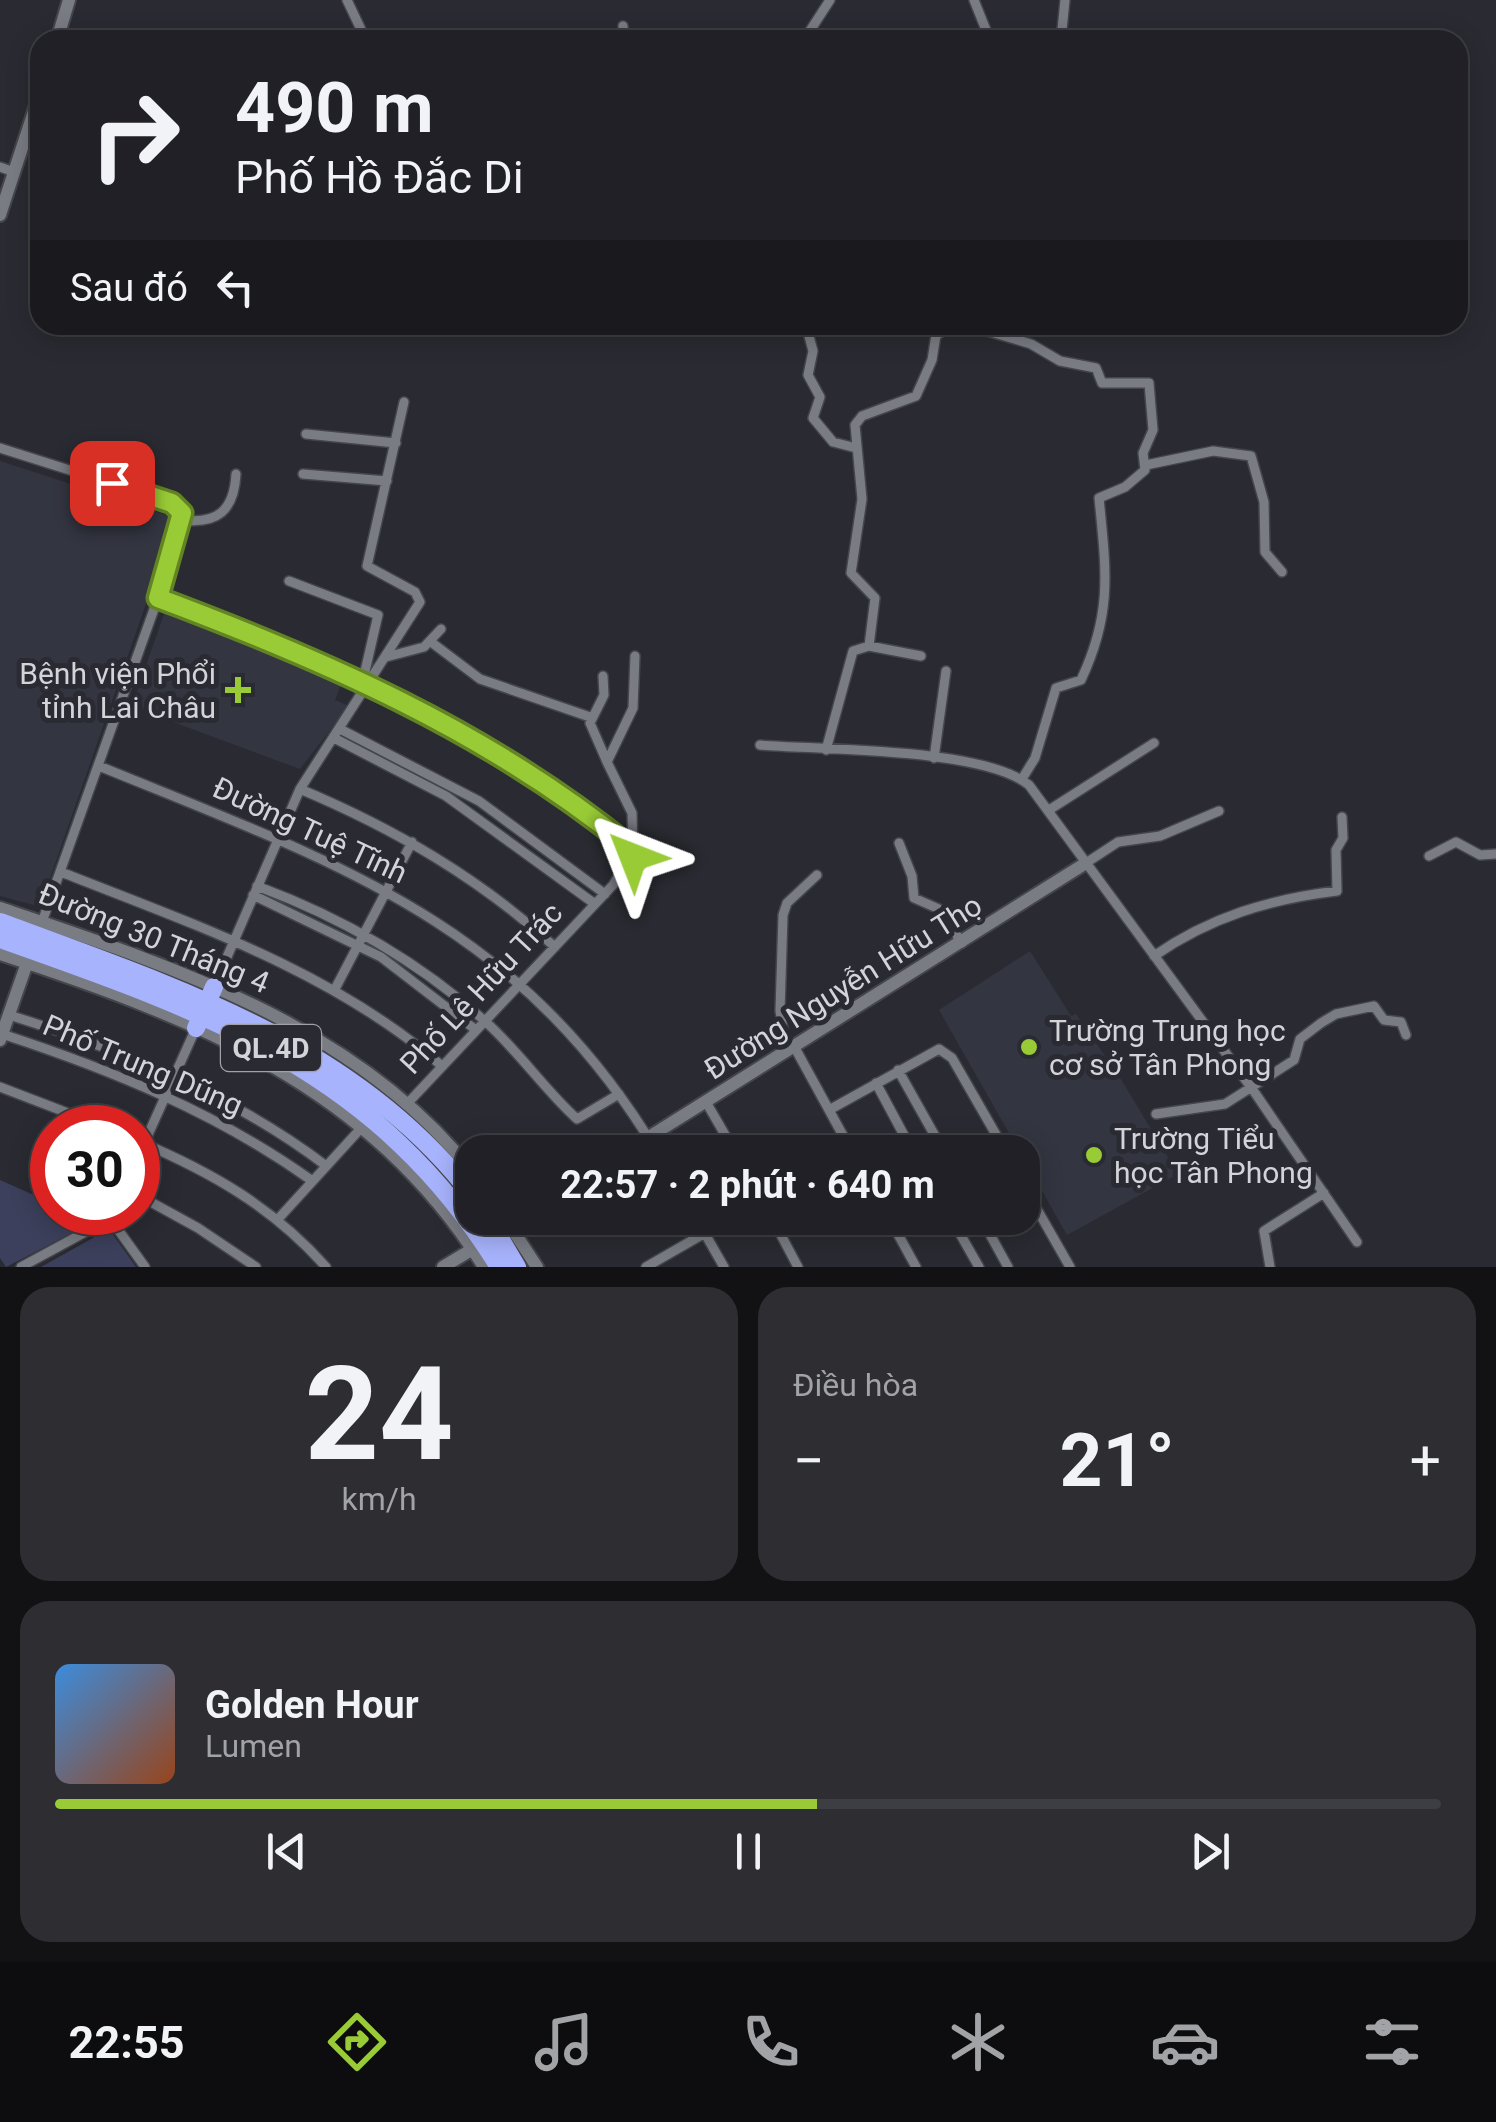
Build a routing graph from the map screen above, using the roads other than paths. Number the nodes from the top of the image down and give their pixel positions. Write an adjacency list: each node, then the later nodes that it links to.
1 (69, 0): 7 (street)
2 (347, 0): 8 (street)
3 (830, 0): 10 (street)
4 (974, 0): 11 (street)
5 (1065, 0): 12 (street)
6 (623, 26): 9 (street)
7 (61, 30)
8 (361, 30)
9 (623, 30)
10 (810, 30)
11 (986, 30)
12 (1062, 30)
13 (30, 117): 14 (street)
14 (7, 169): 15 (street)
15 (0, 216)
16 (809, 335): 23 (street)
17 (938, 335): 23 (street)
18 (1001, 335): 24 (street)
19 (404, 402): 21 (street)
20 (306, 434): 21 (street)
21 (396, 443): 27 (street)
22 (0, 448): 28 (street)
23 (856, 448): 34 (street)
24 (1146, 465): 29 (street); 49 (street)
25 (236, 474): 28 (street)
26 (303, 474): 27 (street)
27 (388, 481): 37 (street)
28 (183, 516): 31 (street)
29 (1282, 572)
30 (289, 581): 40 (street)
31 (158, 598): 40 (street); 48 (street)
32 (441, 629): 33 (street)
33 (430, 642): 37 (street); 41 (street)
34 (869, 646): 36 (street); 45 (street)
35 (635, 656): 47 (street)
36 (921, 656)
37 (386, 658): 40 (street)
38 (946, 671): 46 (street)
39 (602, 676): 41 (street)
40 (366, 682): 42 (street); 60 (street)
41 (590, 717): 47 (street)
42 (337, 733): 50 (street); 51 (street); 54 (street)
43 (1154, 744): 52 (street)
44 (760, 745): 45 (street)
45 (826, 750): 46 (street)
46 (934, 758): 49 (street)
47 (607, 762): 60 (street)
48 (99, 766): 56 (street, Đường Tuệ Tĩnh); 63 (street)
49 (1022, 780): 52 (street)
50 (300, 789): 56 (street); 57 (street)
51 (479, 801): 54 (street); 67 (street)
52 (1050, 810): 62 (street)
53 (1220, 811): 62 (street)
54 (472, 812): 68 (street)
55 (1342, 816): 78 (street)
56 (278, 837): 65 (street); 66 (street, Đường Tuệ Tĩnh)
57 (412, 842): 66 (street); 76 (street)
58 (899, 843): 75 (street)
59 (1496, 854): 61 (street)
60 (632, 856): 67 (street, Phố Lê Hữu Trác)
61 (1429, 856)
62 (1086, 862): 75 (street, Đường Nguyễn Hữu Thọ); 78 (street)
63 (61, 872): 73 (street); 74 (street)
64 (817, 876): 87 (street)
65 (254, 890): 72 (street); 73 (street)
66 (388, 890): 72 (street); 79 (street, Đường Tuệ Tĩnh)
67 (604, 894): 68 (street, Phố Lê Hữu Trác)
68 (594, 904): 76 (street, Phố Lê Hữu Trác)
69 (0, 908): 74 (street, Đường 30 Tháng 4 / QL.4D)
70 (0, 922): 74 (highway, Đường 30 Tháng 4 / QL.4D)
71 (0, 938): 74 (highway, Đường 30 Tháng 4 / QL.4D)
72 (361, 940): 80 (street); 83 (street); 84 (street)
73 (234, 941): 80 (street); 81 (street)
74 (35, 943): 77 (street, Đường 30 Tháng 4 / QL.4D); 81 (highway, Đường 30 Tháng 4 / QL.4D); 81 (street, Đường 30 Tháng 4 / QL.4D); 82 (street)
75 (962, 943): 87 (street, Đường Nguyễn Hữu Thọ)
76 (555, 947): 79 (street, Phố Lê Hữu Trác)
77 (0, 954)
78 (1154, 956): 93 (street)
79 (520, 986): 83 (street, Phố Lê Hữu Trác); 94 (street, Đường Tuệ Tĩnh)
80 (334, 989): 88 (street)
81 (205, 1008): 90 (street); 98 (street, Đường 30 Tháng 4 / QL.4D); 102 (highway, Đường 30 Tháng 4 / QL.4D); 113 (highway, Đường 30 Tháng 4 / QL.4D)
82 (10, 1015): 86 (street); 90 (street, Phố Trung Dũng)
83 (485, 1021): 84 (street, Phố Lê Hữu Trác); 94 (street)
84 (476, 1030): 88 (street, Phố Lê Hữu Trác)
85 (1406, 1035): 93 (street)
86 (1, 1037): 95 (street, Phố Trung Dũng)
87 (791, 1050): 96 (street, Đường Nguyễn Hữu Thọ); 100 (street)
88 (442, 1066): 98 (street, Phố Lê Hữu Trác)
89 (898, 1070): 91 (street); 108 (street); 109 (street)
90 (174, 1077): 95 (street); 112 (street, Phố Trung Dũng)
91 (876, 1083): 100 (street); 107 (street)
92 (0, 1087): 97 (street)
93 (1253, 1090): 101 (street); 115 (street)
94 (619, 1094): 103 (street, Đường Tuệ Tĩnh)
95 (165, 1096): 99 (street); 114 (street, Phố Trung Dũng)
96 (706, 1102): 104 (street, Đường Nguyễn Hữu Thọ); 105 (street)
97 (47, 1105)
98 (406, 1105): 111 (street, Đường 30 Tháng 4 / QL.4D)
99 (160, 1106)
100 (829, 1110): 106 (street)
101 (1156, 1114)
102 (367, 1121): 112 (street); 116 (highway, Đường 30 Tháng 4 / QL.4D)
103 (646, 1135)
104 (653, 1135)
105 (725, 1135)
106 (843, 1135)
107 (904, 1135)
108 (932, 1135)
109 (996, 1135)
110 (160, 1151): 119 (street)
111 (455, 1155)
112 (325, 1165): 114 (street)
113 (455, 1176)
114 (311, 1180): 119 (street)
115 (1324, 1193): 133 (street); 151 (street)
116 (455, 1196)
117 (160, 1207): 137 (street)
118 (1040, 1214): 150 (street)
119 (278, 1218): 138 (street)
120 (74, 1235): 135 (street)
121 (124, 1235): 136 (street)
122 (492, 1235): 139 (street)
123 (494, 1235): 140 (street, QL.4D)
124 (494, 1235): 141 (highway, QL.4D)
125 (495, 1235): 142 (highway, QL.4D)
126 (495, 1235): 143 (street, QL.4D)
127 (701, 1235): 134 (street)
128 (707, 1235): 145 (street)
129 (781, 1235): 146 (street)
130 (898, 1235): 147 (street)
131 (960, 1235): 148 (street)
132 (990, 1235): 149 (street)
133 (1357, 1242)
134 (661, 1263): 144 (street)
135 (20, 1267)
136 (145, 1267)
137 (256, 1267)
138 (326, 1267)
139 (443, 1267)
140 (484, 1267)
141 (500, 1267)
142 (517, 1267)
143 (537, 1267)
144 (646, 1267)
145 (724, 1267)
146 (798, 1267)
147 (916, 1267)
148 (979, 1267)
149 (1008, 1267)
150 (1070, 1267)
151 (1270, 1267)

